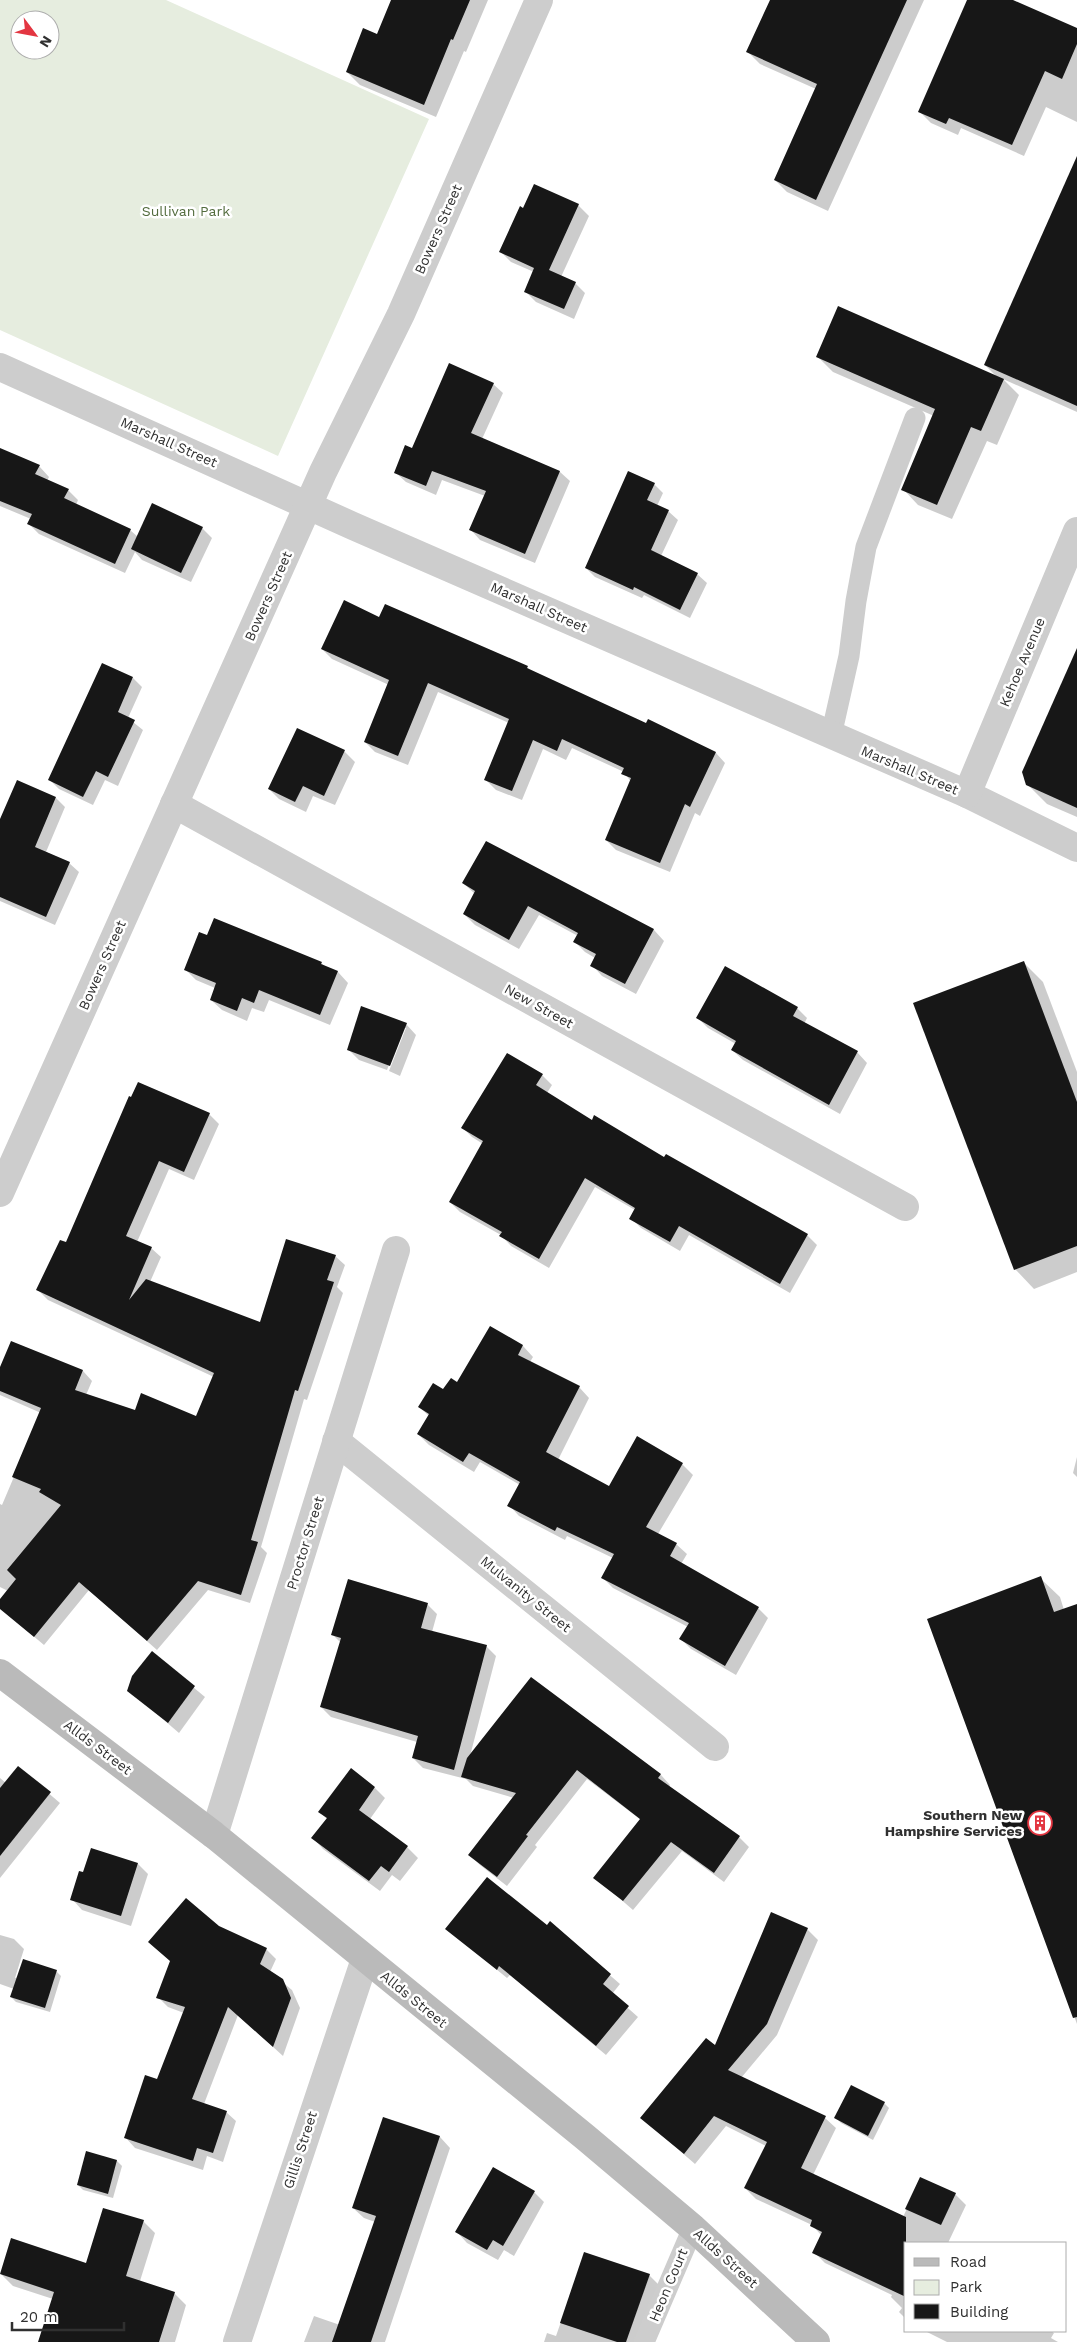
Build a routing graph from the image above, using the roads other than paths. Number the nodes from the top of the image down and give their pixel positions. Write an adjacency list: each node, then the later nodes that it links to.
1 (539, 0): 4 (street, Bowers Street)
2 (0, 367): 4 (street, Marshall Street)
3 (915, 418): 6 (lane)
4 (308, 506): 6 (street, Marshall Street); 8 (street, Bowers Street)
5 (1077, 531): 7 (street, Kehoe Avenue)
6 (831, 736): 7 (street, Marshall Street)
7 (967, 794): 9 (street, Marshall Street)
8 (174, 804): 10 (street, Bowers Street); 11 (street, New Street)
9 (1077, 848)
10 (0, 1193)
11 (904, 1207)
12 (396, 1250): 13 (street, Proctor Street)
13 (336, 1441): 15 (street, Mulvanity Street); 16 (street, Proctor Street)
14 (0, 1673): 16 (street, Allds Street)
15 (715, 1747)
16 (214, 1836): 17 (street, Allds Street)
17 (364, 1959): 18 (street, Allds Street); 19 (street, Gillis Street)
18 (693, 2228): 20 (lane, Heon Court); 21 (street, Allds Street)
19 (236, 2342)
20 (644, 2342)
21 (816, 2342)

